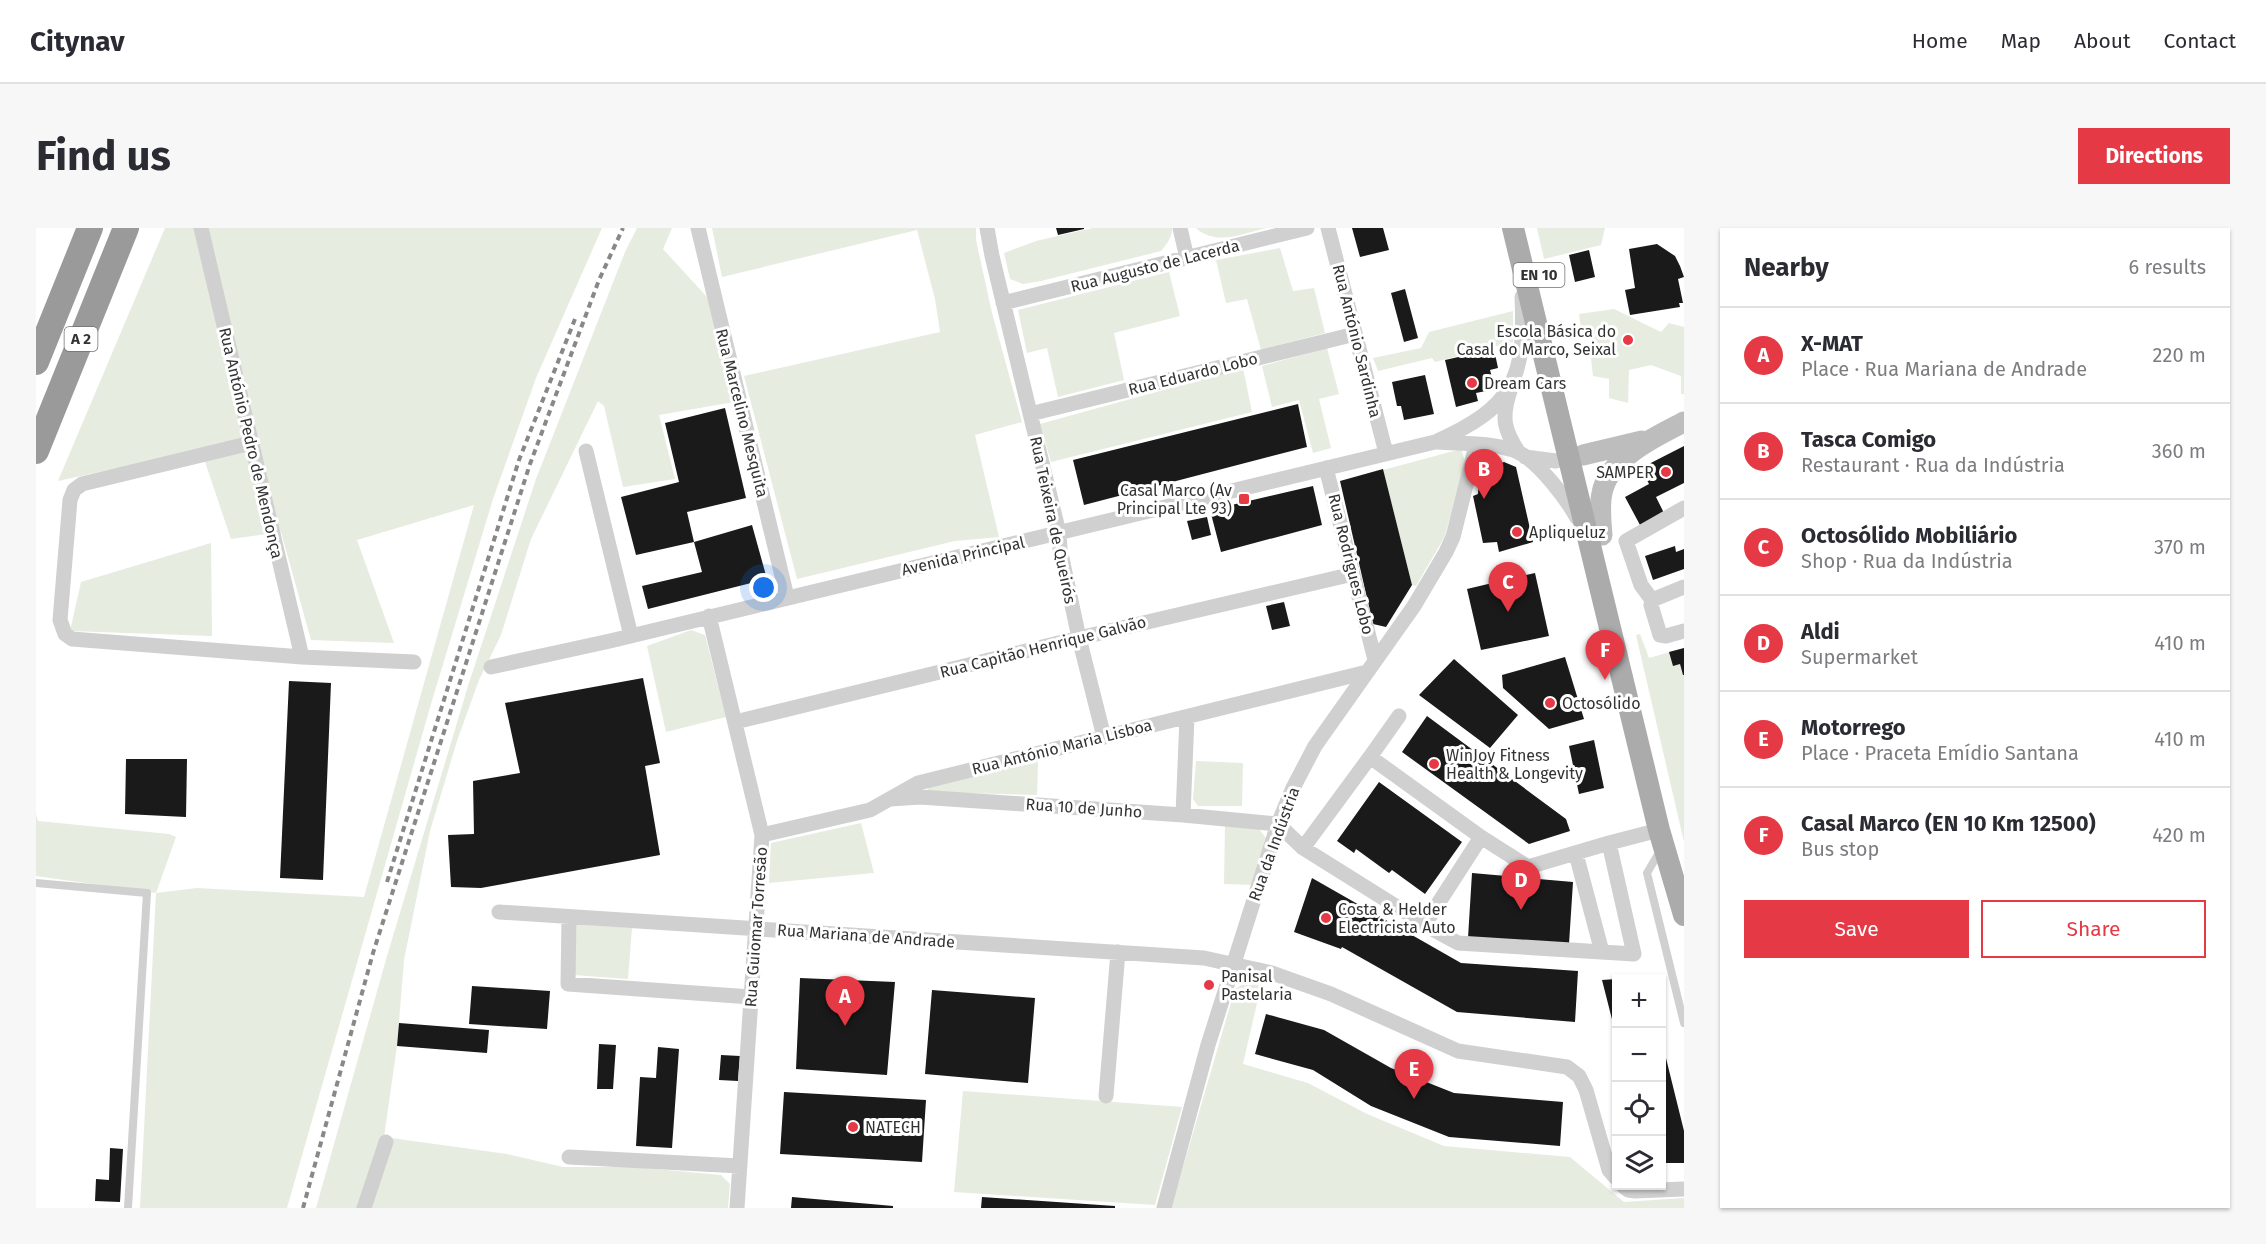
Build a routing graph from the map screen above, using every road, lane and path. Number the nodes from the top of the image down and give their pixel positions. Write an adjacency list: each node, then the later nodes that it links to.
1 (90, 228): 15 (highway, A 2)
2 (126, 228): 23 (highway, A 2)
3 (201, 228): 21 (street, Rua António Pedro de Mendonça)
4 (698, 228): 34 (street, Rua Marcelino Mesquita)
5 (987, 228): 13 (street, Rua Teixeira de Queirós)
6 (1180, 228): 11 (street)
7 (1307, 228): 11 (street, Rua Augusto de Lacerda)
8 (1328, 228): 14 (street, Rua António Sardinha)
9 (1513, 228): 12 (main road, EN 10)
10 (1527, 228): 27 (main road, EN 10)
11 (1187, 258): 13 (street, Rua Augusto de Lacerda)
12 (1520, 258): 16 (street, Avenida Principal); 27 (main road, EN 10)
13 (1003, 303): 17 (street, Rua Teixeira de Queirós)
14 (1355, 334): 17 (street, Rua Eduardo Lobo); 25 (street, Rua António Sardinha)
15 (36, 362)
16 (1513, 384): 20 (street, Avenida Principal); 26 (street, Avenida Principal)
17 (1030, 414): 30 (street, Rua Teixeira de Queirós)
18 (1684, 422): 19 (main road)
19 (1654, 437): 27 (main road); 31 (main road)
20 (1434, 442): 22 (street, Avenida Principal); 25 (street, Avenida Principal)
21 (251, 443): 40 (street, Rua António Pedro de Mendonça); 40 (street)
22 (1476, 445): 26 (street, Avenida Principal); 42 (street, Rua da Indústria)
23 (36, 451)
24 (586, 452): 38 (street)
25 (1386, 453): 28 (street, Avenida Principal)
26 (1522, 455): 27 (street, Avenida Principal); 31 (street, Avenida Principal)
27 (1575, 456): 31 (main road, EN 10)
28 (1326, 468): 30 (street, Avenida Principal); 32 (street, Rua Rodrigues Lobo)
29 (1684, 508): 35 (street)
30 (1059, 533): 34 (street, Avenida Principal); 39 (street, Rua Teixeira de Queirós)
31 (1595, 535): 54 (main road, EN 10); 59 (main road, EN 10)
32 (1353, 574): 39 (street, Rua Capitão Henrique Galvão); 42 (street, Rua Rodrigues Lobo)
33 (1684, 587): 35 (street)
34 (787, 597): 36 (street, Avenida Principal)
35 (1652, 600): 37 (street)
36 (709, 616): 38 (street, Avenida Principal); 46 (street, Rua Guiomar Torresão)
37 (1684, 631)
38 (631, 636): 43 (street, Avenida Principal)
39 (1079, 638): 46 (street, Rua Capitão Henrique Galvão); 47 (street, Rua Teixeira de Queirós)
40 (302, 657): 41 (street)
41 (414, 662)
42 (1371, 666): 44 (street, Rua António Maria Lisboa); 51 (street, Rua da Indústria)
43 (491, 667)
44 (1187, 717): 47 (street, Rua António Maria Lisboa); 50 (street)
45 (1399, 717): 48 (street)
46 (735, 722): 52 (street, Rua Guiomar Torresão)
47 (1104, 737): 49 (street, Rua António Maria Lisboa)
48 (1370, 757): 53 (street); 56 (street)
49 (890, 799): 50 (street, Rua 10 de Junho); 52 (street, Rua António Maria Lisboa)
50 (1183, 815): 51 (street, Rua 10 de Junho)
51 (1278, 824): 56 (street); 67 (street, Rua da Indústria)
52 (762, 836): 64 (street, Rua Guiomar Torresão)
53 (1481, 837): 57 (street); 63 (street)
54 (1661, 837): 55 (street); 61 (main road, EN 10); 69 (lane)
55 (1609, 843): 57 (street); 66 (street)
56 (1303, 848): 63 (street)
57 (1576, 854): 66 (street)
58 (36, 883): 79 (lane)
59 (1684, 892)
60 (499, 912): 62 (street, Rua Mariana de Andrade)
61 (1684, 915)
62 (569, 917): 64 (street, Rua Mariana de Andrade); 68 (street)
63 (1425, 924): 66 (street)
64 (756, 928): 65 (street, Rua Mariana de Andrade); 68 (street, Rua Guiomar Torresão)
65 (1118, 952): 67 (street, Rua Mariana de Andrade); 70 (street)
66 (1602, 952)
67 (1233, 965): 74 (street, Rua Mariana de Andrade); 82 (street, Rua da Indústria)
68 (751, 997): 73 (street, Rua Guiomar Torresão)
69 (1684, 1023)
70 (1106, 1096)
71 (386, 1142): 80 (street)
72 (569, 1157): 73 (street)
73 (740, 1166): 81 (street, Rua Guiomar Torresão)
74 (1612, 1173)
75 (1684, 1189): 78 (street)
76 (1628, 1190): 77 (street)
77 (1660, 1190)
78 (1666, 1190)
79 (128, 1208)
80 (364, 1208)
81 (737, 1208)
82 (1164, 1208)

